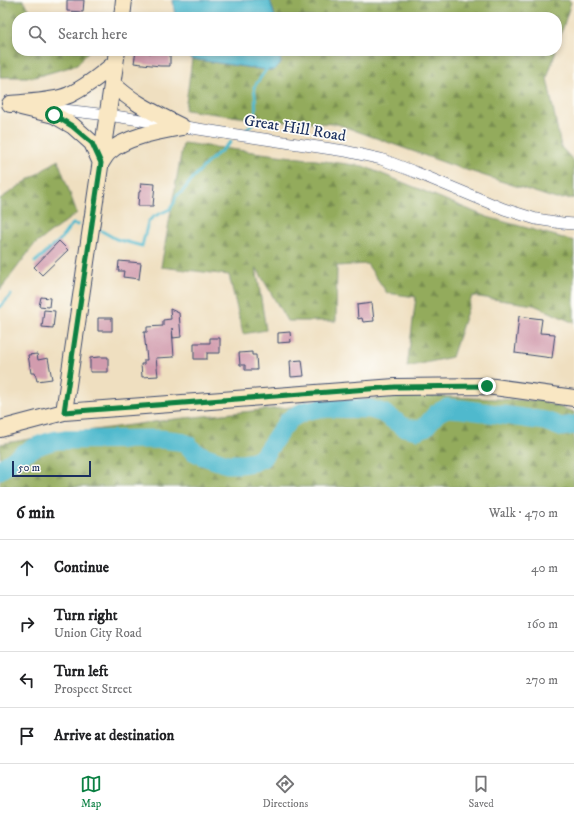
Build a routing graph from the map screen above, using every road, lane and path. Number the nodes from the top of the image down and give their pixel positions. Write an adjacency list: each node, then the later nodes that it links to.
1 (124, 0): 2 (main road)
2 (123, 12)
3 (116, 57): 4 (main road); 5 (main road)
4 (112, 83): 6 (main road); 7 (main road)
5 (5, 104): 6 (street, Great Hill Road); 8 (main road)
6 (108, 115): 7 (street, Great Hill Road); 8 (main road)
7 (182, 127): 8 (main road); 9 (street, Great Hill Road)
8 (101, 163): 11 (main road)
9 (574, 224)
10 (574, 398): 11 (main road)
11 (64, 412): 12 (main road)
12 (0, 429)

